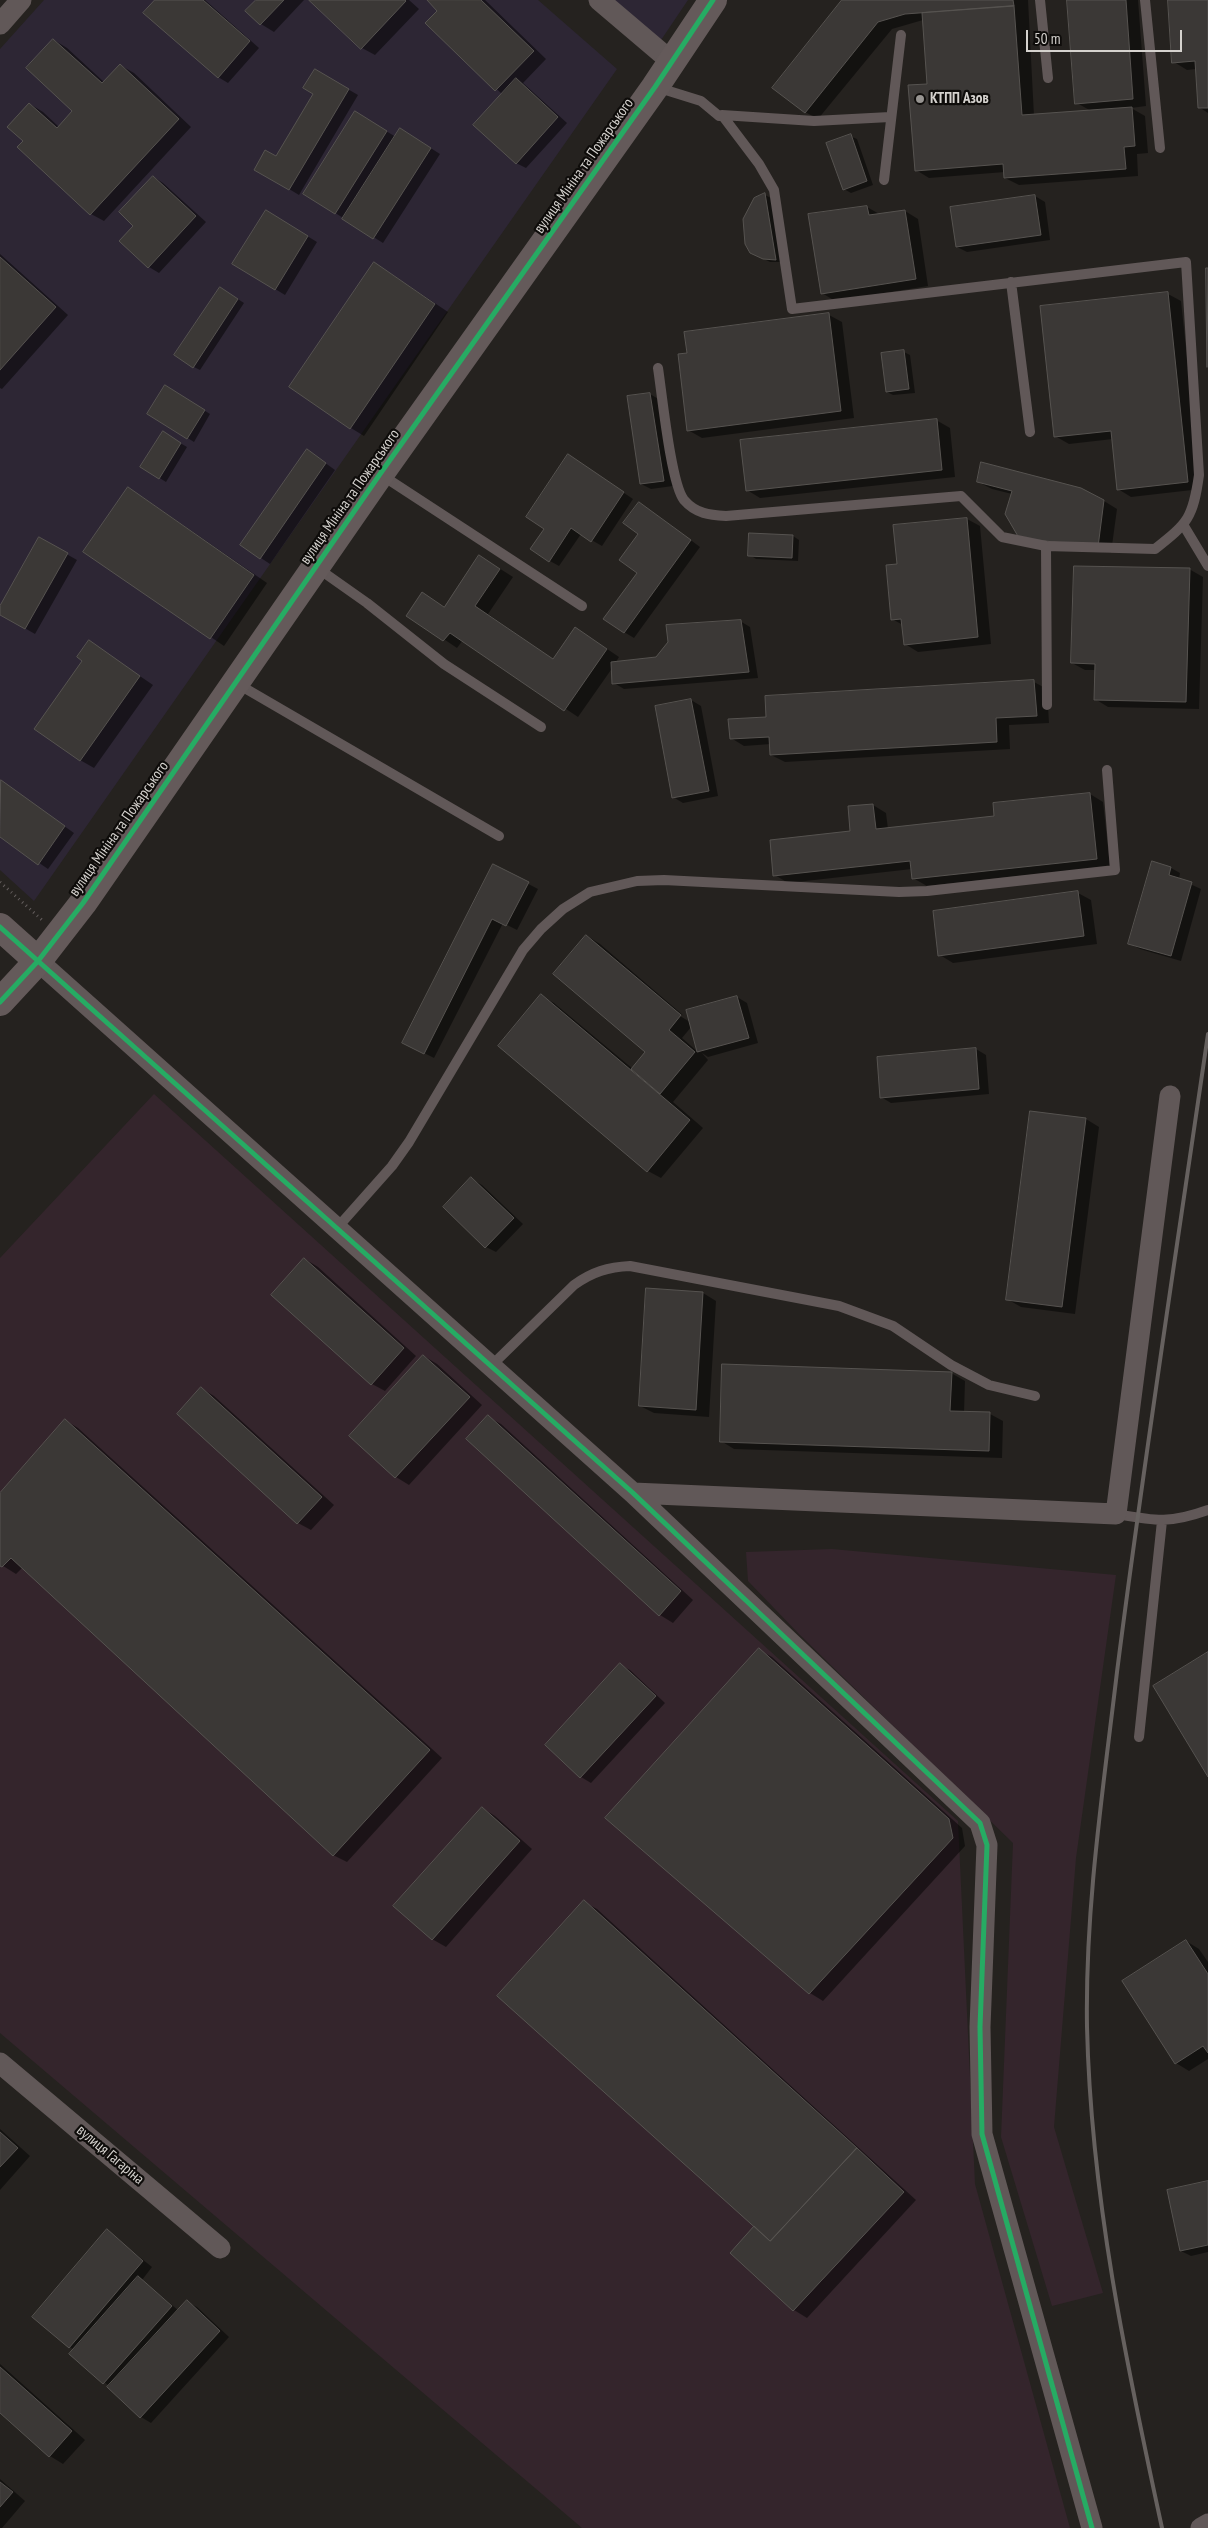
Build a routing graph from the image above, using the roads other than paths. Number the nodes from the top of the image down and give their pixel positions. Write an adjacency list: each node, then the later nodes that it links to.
1 (21, 0): 6 (street)
2 (599, 0): 8 (street)
3 (713, 0): 8 (street, вулиця Мініна та Пожарського)
4 (1040, 0): 9 (lane)
5 (1145, 0): 13 (lane)
6 (0, 24)
7 (901, 36): 12 (lane)
8 (672, 62): 10 (street, вулиця Мініна та Пожарського)
9 (1048, 78)
10 (655, 87): 11 (lane); 18 (street, вулиця Мініна та Пожарського)
11 (722, 115): 12 (lane); 15 (lane)
12 (890, 117): 14 (lane)
13 (1160, 148)
14 (884, 180)
15 (1011, 282): 17 (lane); 19 (lane)
16 (658, 368): 20 (lane)
17 (1030, 432)
18 (380, 474): 22 (street, вулиця Мініна та Пожарського); 23 (lane)
19 (1184, 526): 20 (lane); 21 (lane)
20 (1046, 546): 25 (lane)
21 (1208, 566)
22 (316, 567): 24 (street, вулиця Мініна та Пожарського); 26 (lane)
23 (582, 606)
24 (236, 682): 28 (lane); 30 (street, вулиця Мініна та Пожарського)
25 (1047, 706)
26 (541, 727)
27 (1107, 770): 33 (lane)
28 (499, 836)
29 (0, 927): 30 (street)
30 (38, 961): 31 (street, вулиця Мініна та Пожарського); 33 (street)
31 (0, 1002)
32 (1170, 1096): 38 (street)
33 (337, 1228): 34 (street)
34 (491, 1366): 35 (lane); 36 (street)
35 (1035, 1396)
36 (633, 1493): 38 (street); 44 (street)
37 (1208, 1510): 39 (lane)
38 (1116, 1514): 39 (lane)
39 (1162, 1521): 40 (lane)
40 (1139, 1737)
41 (0, 2063): 42 (street, вулиця Гагаріна)
42 (220, 2248)
43 (1208, 2524): 45 (street)
44 (1092, 2528)
45 (1201, 2528)

